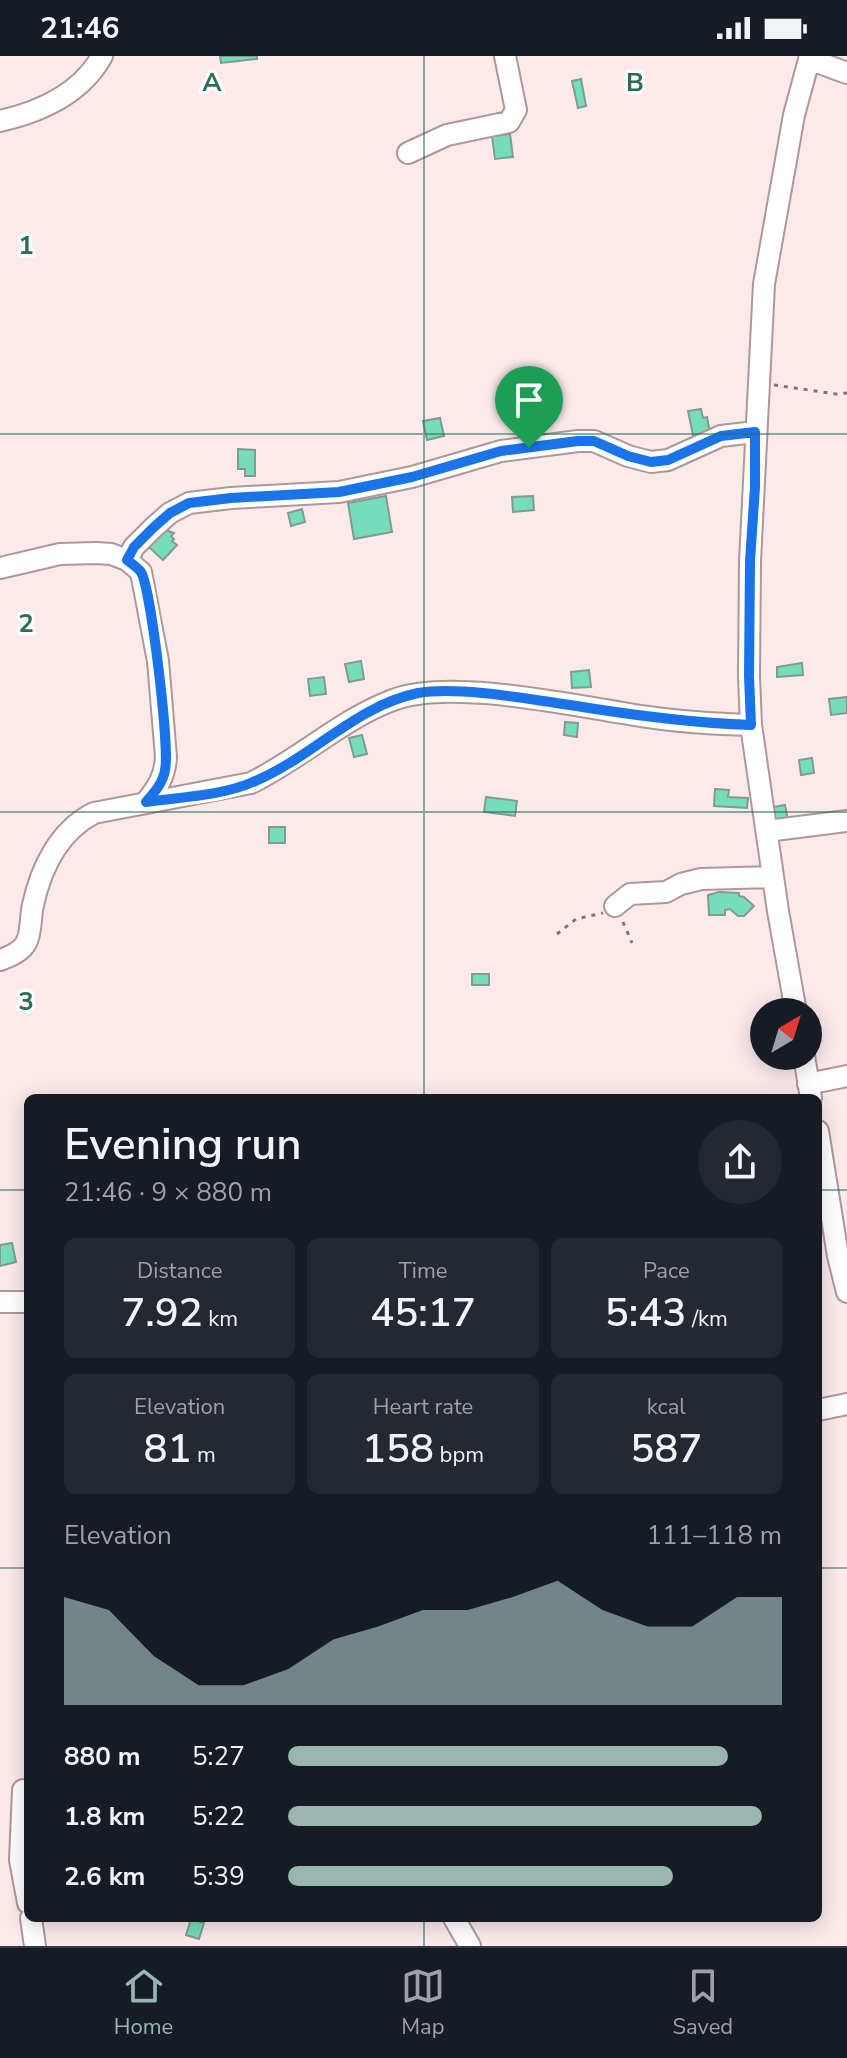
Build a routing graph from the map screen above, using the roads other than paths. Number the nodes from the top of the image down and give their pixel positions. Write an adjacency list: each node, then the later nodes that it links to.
1 (102, 56): 5 (street)
2 (505, 56): 6 (street)
3 (810, 57): 4 (street); 7 (street)
4 (847, 73)
5 (0, 121)
6 (408, 153)
7 (755, 432): 8 (street); 10 (street)
8 (127, 560): 9 (street); 11 (street)
9 (0, 568)
10 (751, 725): 11 (street); 13 (street)
11 (146, 802): 16 (street)
12 (847, 821): 13 (street)
13 (767, 831): 14 (street)
14 (773, 877): 15 (street); 17 (street)
15 (615, 906)
16 (0, 960)
17 (794, 998)
18 (806, 1070): 20 (street)
19 (847, 1076): 20 (street)
20 (810, 1091)
21 (822, 1156): 22 (street)
22 (847, 1292)
23 (0, 1302): 24 (street)
24 (24, 1302)
25 (847, 1404): 26 (street)
26 (822, 1409)
27 (23, 1790): 28 (street)
28 (24, 1882)
29 (32, 1922): 31 (street)
30 (456, 1922): 32 (street)
31 (35, 1946)
32 (470, 1946)

